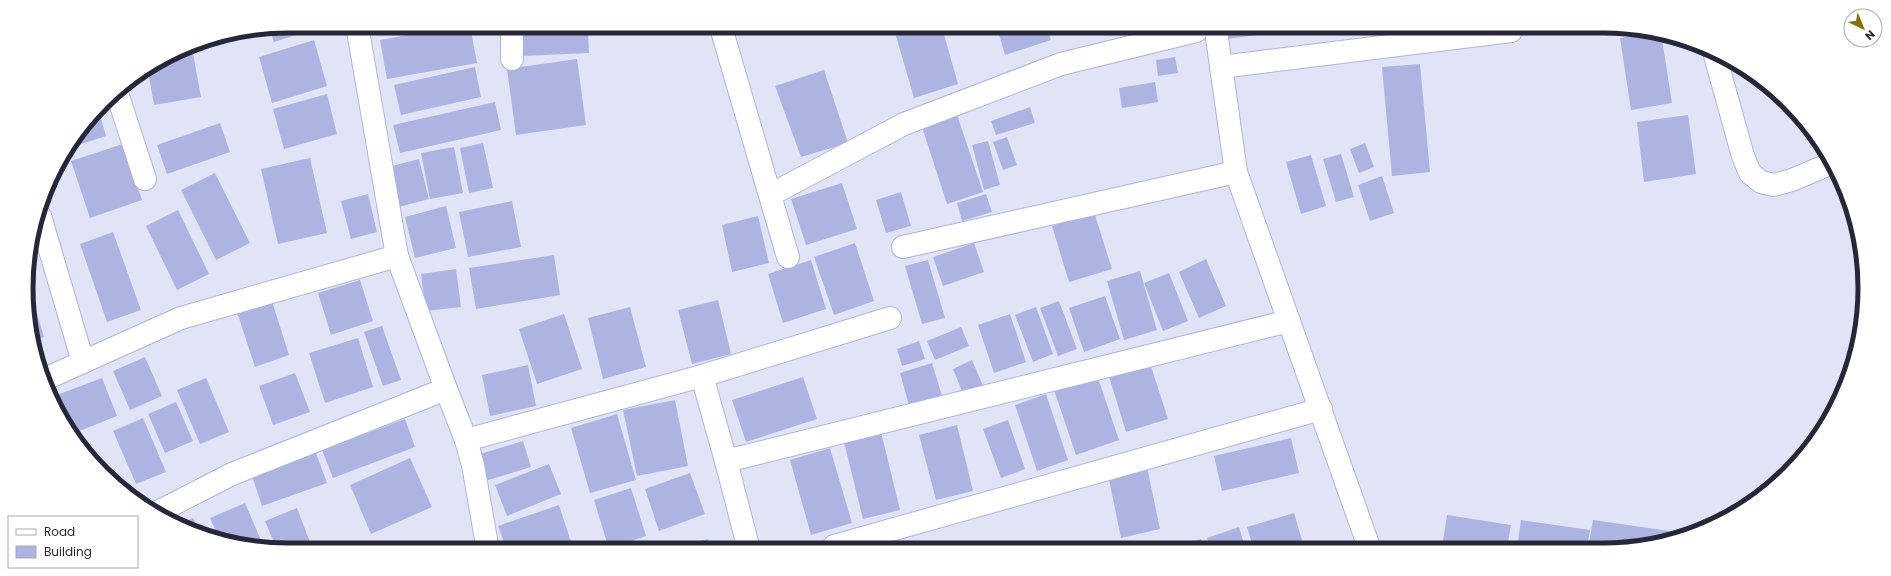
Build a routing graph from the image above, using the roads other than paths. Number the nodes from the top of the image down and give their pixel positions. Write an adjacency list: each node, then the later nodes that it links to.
1 (358, 33): 17 (street)
2 (512, 33): 7 (street)
3 (723, 33): 14 (street)
4 (1188, 33): 14 (street)
5 (1216, 33): 9 (street)
6 (1495, 33): 9 (street)
7 (512, 59)
8 (1716, 59): 11 (street)
9 (1221, 68): 12 (street)
10 (118, 98): 13 (street)
11 (1826, 165)
12 (1236, 172): 16 (street); 20 (street)
13 (145, 179)
14 (770, 195): 18 (street)
15 (42, 222): 21 (street)
16 (903, 247)
17 (397, 256): 21 (street); 24 (street)
18 (788, 257)
19 (890, 318): 22 (street)
20 (1289, 320): 25 (street); 27 (street)
21 (83, 362): 23 (street)
22 (702, 376): 26 (street); 27 (street)
23 (49, 377)
24 (446, 389): 26 (street); 28 (street)
25 (1321, 409): 31 (street); 32 (street)
26 (466, 440): 29 (street)
27 (726, 461): 30 (street)
28 (162, 510)
29 (487, 543)
30 (747, 543)
31 (845, 543)
32 (1368, 543)

